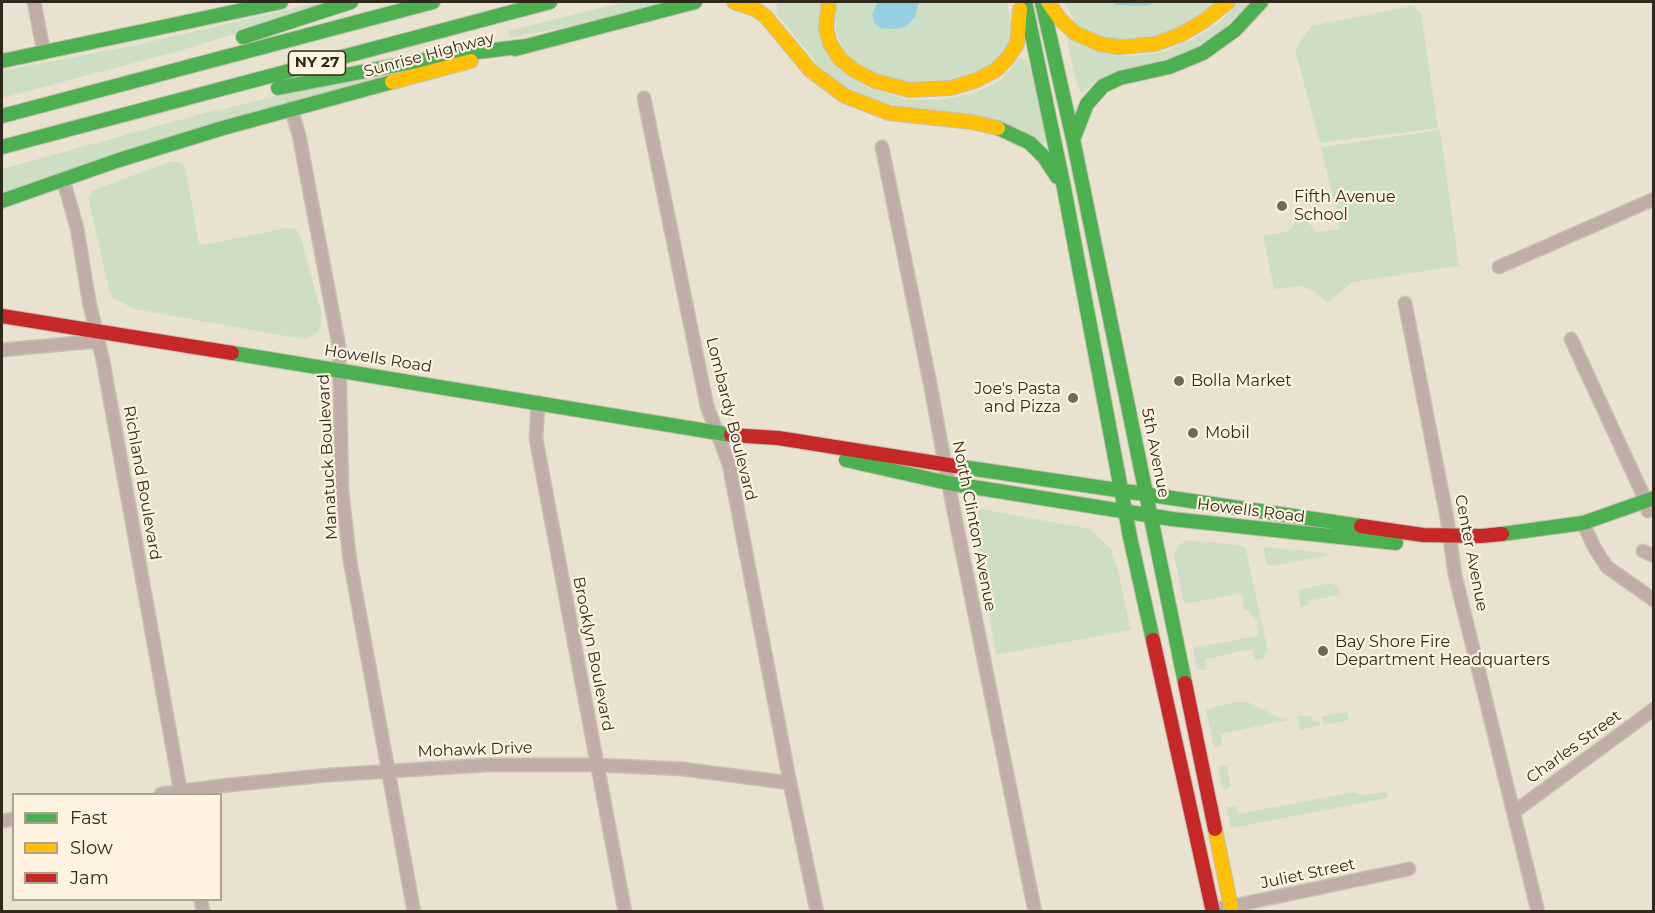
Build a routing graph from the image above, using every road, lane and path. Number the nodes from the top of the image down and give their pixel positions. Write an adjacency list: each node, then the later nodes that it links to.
1 (34, 2): 16 (street)
2 (275, 2): 16 (main road)
3 (351, 2): 18 (main road)
4 (433, 2): 18 (main road, NY 27)
5 (550, 2): 22 (main road, Sunrise Highway / NY 27)
6 (695, 2): 15 (main road, Sunrise Highway)
7 (734, 2): 27 (main road)
8 (829, 2): 9 (main road)
9 (1020, 2)
10 (1025, 2): 27 (main road)
11 (1042, 2): 23 (main road, 5th Avenue)
12 (1048, 2): 13 (main road)
13 (1228, 2)
14 (1261, 2): 23 (main road)
15 (527, 46): 20 (main road, Sunrise Highway); 22 (main road)
16 (44, 53): 17 (main road)
17 (2, 61)
18 (130, 82): 21 (main road, NY 27)
19 (644, 98): 38 (street, Lombardy Boulevard)
20 (291, 108): 26 (main road, Sunrise Highway); 36 (street, Manatuck Boulevard)
21 (2, 116)
22 (85, 125): 24 (main road, Sunrise Highway / NY 27)
23 (1073, 139): 43 (main road, 5th Avenue)
24 (2, 147)
25 (882, 147): 40 (street, North Clinton Avenue)
26 (63, 179): 29 (main road, Sunrise Highway); 33 (street, Richland Boulevard)
27 (1064, 188): 42 (main road)
28 (1653, 199): 30 (street)
29 (2, 201)
30 (1499, 267)
31 (1405, 303): 49 (street, Center Avenue)
32 (5, 316): 33 (main road, Howells Road)
33 (97, 335): 35 (street); 36 (main road, Howells Road); 55 (street, Richland Boulevard)
34 (1571, 339): 44 (street)
35 (2, 350)
36 (340, 370): 37 (main road, Howells Road); 53 (street, Manatuck Boulevard)
37 (538, 402): 38 (main road, Howells Road); 52 (street, Brooklyn Boulevard)
38 (717, 433): 39 (main road, Howells Road); 54 (street, Lombardy Boulevard)
39 (738, 436): 40 (main road, Howells Road); 41 (main road, Howells Road)
40 (944, 464): 41 (street, North Clinton Avenue); 42 (main road, Howells Road)
41 (948, 483): 45 (main road, Howells Road); 63 (street, North Clinton Avenue)
42 (1121, 491): 43 (main road, Howells Road); 45 (main road)
43 (1147, 495): 46 (main road, 5th Avenue); 48 (main road, Howells Road)
44 (1650, 504): 47 (main road, Howells Road)
45 (1125, 511): 46 (main road, Howells Road); 59 (main road)
46 (1150, 516): 48 (main road, Howells Road); 58 (main road, 5th Avenue)
47 (1585, 528): 49 (main road, Howells Road); 50 (street)
48 (1348, 532): 49 (main road, Howells Road)
49 (1451, 542): 56 (street, Center Avenue)
50 (1653, 600)
51 (1653, 709): 56 (street, Charles Street)
52 (597, 765): 53 (street, Mohawk Drive); 54 (street, Mohawk Drive); 61 (street, Brooklyn Boulevard)
53 (388, 770): 55 (street, Mohawk Drive); 60 (street, Manatuck Boulevard)
54 (790, 783): 62 (street, Lombardy Boulevard)
55 (181, 793)
56 (1514, 812): 64 (street, Center Avenue)
57 (1409, 869): 58 (street, Juliet Street)
58 (1231, 909): 59 (street, Juliet Street)
59 (1213, 911)
60 (414, 912)
61 (625, 912)
62 (817, 912)
63 (1035, 912)
64 (1538, 912)

